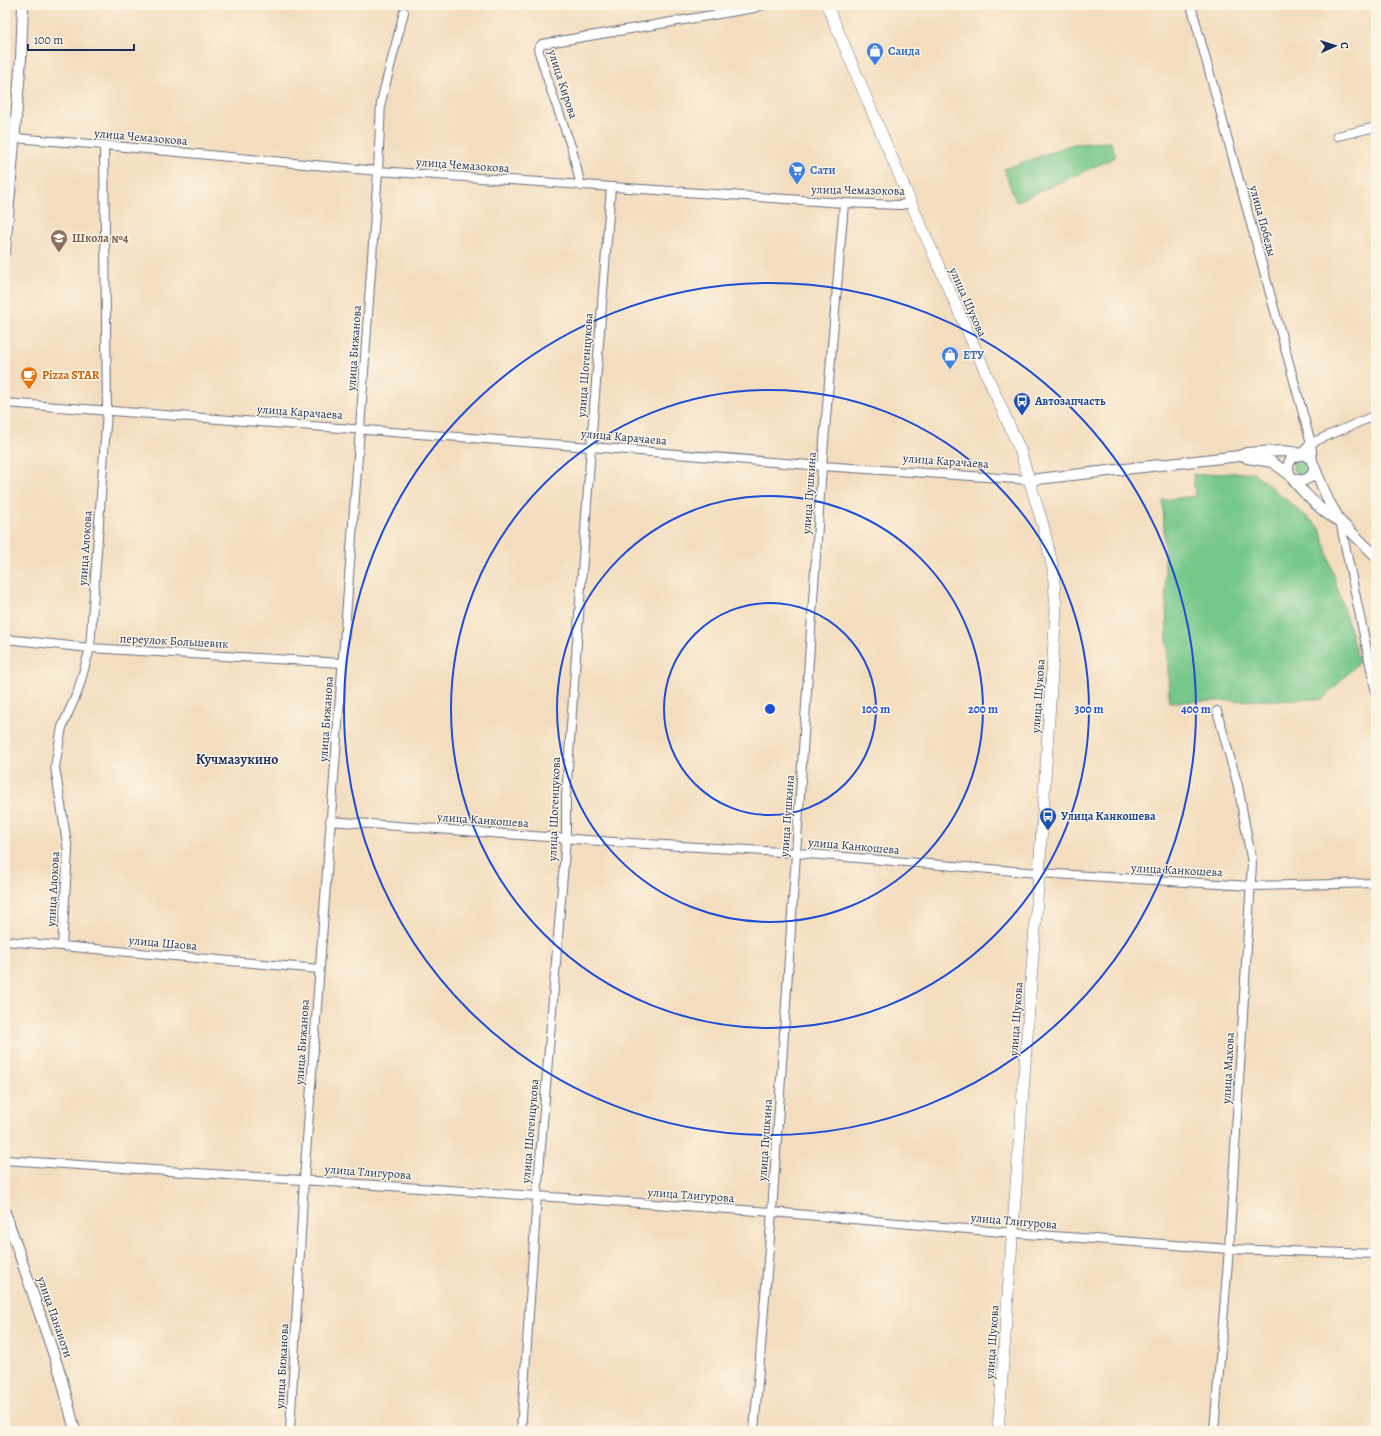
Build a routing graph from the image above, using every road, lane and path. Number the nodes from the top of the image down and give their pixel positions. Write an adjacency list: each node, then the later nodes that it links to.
1 (23, 5): 8 (street)
2 (763, 5): 11 (street, улица Кирова)
3 (827, 5): 14 (main road, улица Шукова)
4 (1191, 5): 20 (street, улица Победы)
5 (404, 12): 10 (street, улица Бижанова)
6 (1376, 127): 7 (street)
7 (1337, 136)
8 (14, 138): 9 (street, улица Чемазокова); 15 (street)
9 (104, 145): 10 (street, улица Чемазокова); 17 (street, улица Алокова)
10 (378, 172): 11 (street, улица Чемазокова); 19 (street, улица Бижанова)
11 (580, 186): 12 (street, улица Чемазокова)
12 (611, 187): 13 (street, улица Чемазокова); 21 (street, улица Шогенцукова)
13 (844, 203): 14 (street, улица Чемазокова); 25 (street, улица Пушкина)
14 (911, 203): 27 (main road, улица Шукова)
15 (5, 251)
16 (5, 403): 17 (street, улица Карачаева)
17 (107, 411): 19 (street, улица Карачаева); 31 (street, улица Алокова)
18 (1376, 415): 20 (street)
19 (360, 429): 21 (street, улица Карачаева); 32 (street, улица Бижанова)
20 (1311, 442): 22 (street); 24 (street, улица Победы)
21 (590, 447): 25 (street, улица Карачаева); 36 (street, улица Шогенцукова)
22 (1300, 454): 23 (street); 24 (street); 26 (street)
23 (1240, 456): 26 (street); 27 (street, улица Карачаева)
24 (1313, 463): 26 (street); 28 (street)
25 (822, 466): 27 (street, улица Карачаева); 37 (street, улица Пушкина)
26 (1291, 476): 28 (street)
27 (1029, 480): 38 (main road, улица Шукова)
28 (1340, 521): 29 (street); 33 (street)
29 (1376, 556)
30 (5, 639): 31 (street, переулок Большевик)
31 (90, 648): 32 (street, переулок Большевик); 42 (street, улица Алокова)
32 (342, 663): 35 (street, улица Бижанова)
33 (1376, 693)
34 (1217, 711): 40 (street, улица Махова)
35 (330, 821): 36 (street, улица Канкошева); 43 (street, улица Бижанова)
36 (566, 838): 37 (street, улица Канкошева); 46 (street, улица Шогенцукова)
37 (797, 853): 38 (street, улица Канкошева); 48 (street, улица Пушкина)
38 (1039, 873): 40 (street, улица Канкошева); 49 (main road, улица Шукова)
39 (1376, 883): 40 (street, улица Канкошева)
40 (1250, 886): 50 (street, улица Махова)
41 (5, 941): 42 (street, улица Шаова)
42 (62, 946): 43 (street, улица Шаова)
43 (320, 969): 45 (street, улица Бижанова)
44 (5, 1160): 45 (street, улица Тлигурова)
45 (304, 1180): 46 (street, улица Тлигурова); 53 (street, улица Бижанова)
46 (537, 1196): 48 (street, улица Тлигурова); 54 (street, улица Шогенцукова)
47 (5, 1212): 52 (street, улица Панаиоти)
48 (772, 1212): 49 (street, улица Тлигурова); 55 (street, улица Пушкина)
49 (1013, 1233): 50 (street, улица Тлигурова); 56 (main road, улица Шукова)
50 (1229, 1249): 51 (street, улица Тлигурова); 57 (street, улица Махова)
51 (1376, 1254)
52 (75, 1431)
53 (290, 1431)
54 (521, 1431)
55 (754, 1431)
56 (998, 1431)
57 (1214, 1431)

